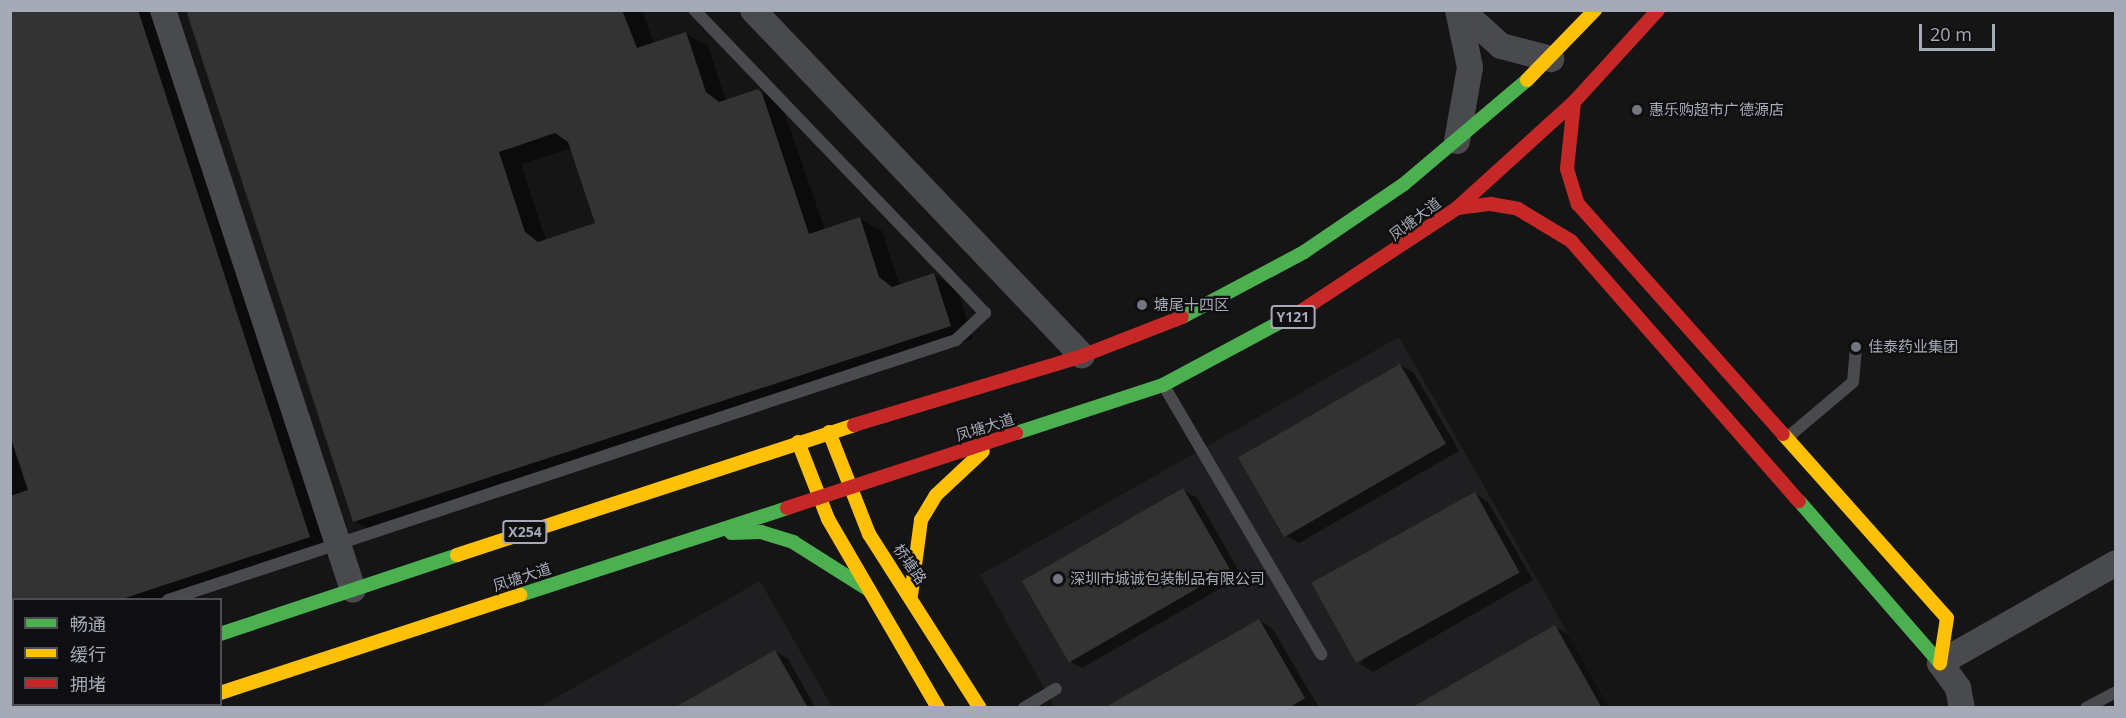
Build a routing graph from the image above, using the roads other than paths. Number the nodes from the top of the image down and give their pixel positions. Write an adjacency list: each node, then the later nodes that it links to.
1 (163, 10): 21 (street)
2 (693, 10): 21 (lane)
3 (753, 10): 12 (street)
4 (1460, 10): 7 (street); 9 (street)
5 (1595, 10): 7 (main road)
6 (1658, 10): 8 (main road, 凤塘大道 / Y121)
7 (1551, 59): 9 (main road)
8 (1574, 102): 10 (main road, 凤塘大道 / Y121); 15 (main road)
9 (1457, 141): 12 (main road)
10 (1457, 208): 13 (main road, 凤塘大道 / Y121); 29 (main road)
11 (1856, 347): 15 (lane)
12 (1082, 356): 14 (main road)
13 (1163, 385): 17 (main road, 凤塘大道 / Y121); 28 (lane)
14 (829, 432): 16 (main road, X254); 18 (main road, 桥塘路)
15 (1788, 438): 29 (main road)
16 (798, 442): 19 (main road); 23 (main road, X254)
17 (992, 443): 18 (main road, 凤塘大道 / Y121); 25 (main road)
18 (848, 490): 19 (main road, 凤塘大道 / Y121); 25 (main road, 桥塘路)
19 (818, 500): 20 (main road, 凤塘大道); 24 (main road)
20 (712, 533): 24 (main road); 31 (main road, 凤塘大道)
21 (338, 544): 23 (street); 26 (lane)
22 (2115, 563): 29 (street)
23 (352, 590): 27 (main road, X254)
24 (869, 590): 33 (main road)
25 (912, 595): 34 (main road, 桥塘路)
26 (174, 598)
27 (222, 633)
28 (1322, 654)
29 (1940, 663): 36 (street); 37 (street)
30 (1056, 689): 35 (lane)
31 (222, 692)
32 (2115, 692): 38 (lane)
33 (938, 708)
34 (980, 708)
35 (1024, 708)
36 (1951, 708)
37 (1962, 708)
38 (2086, 708)

